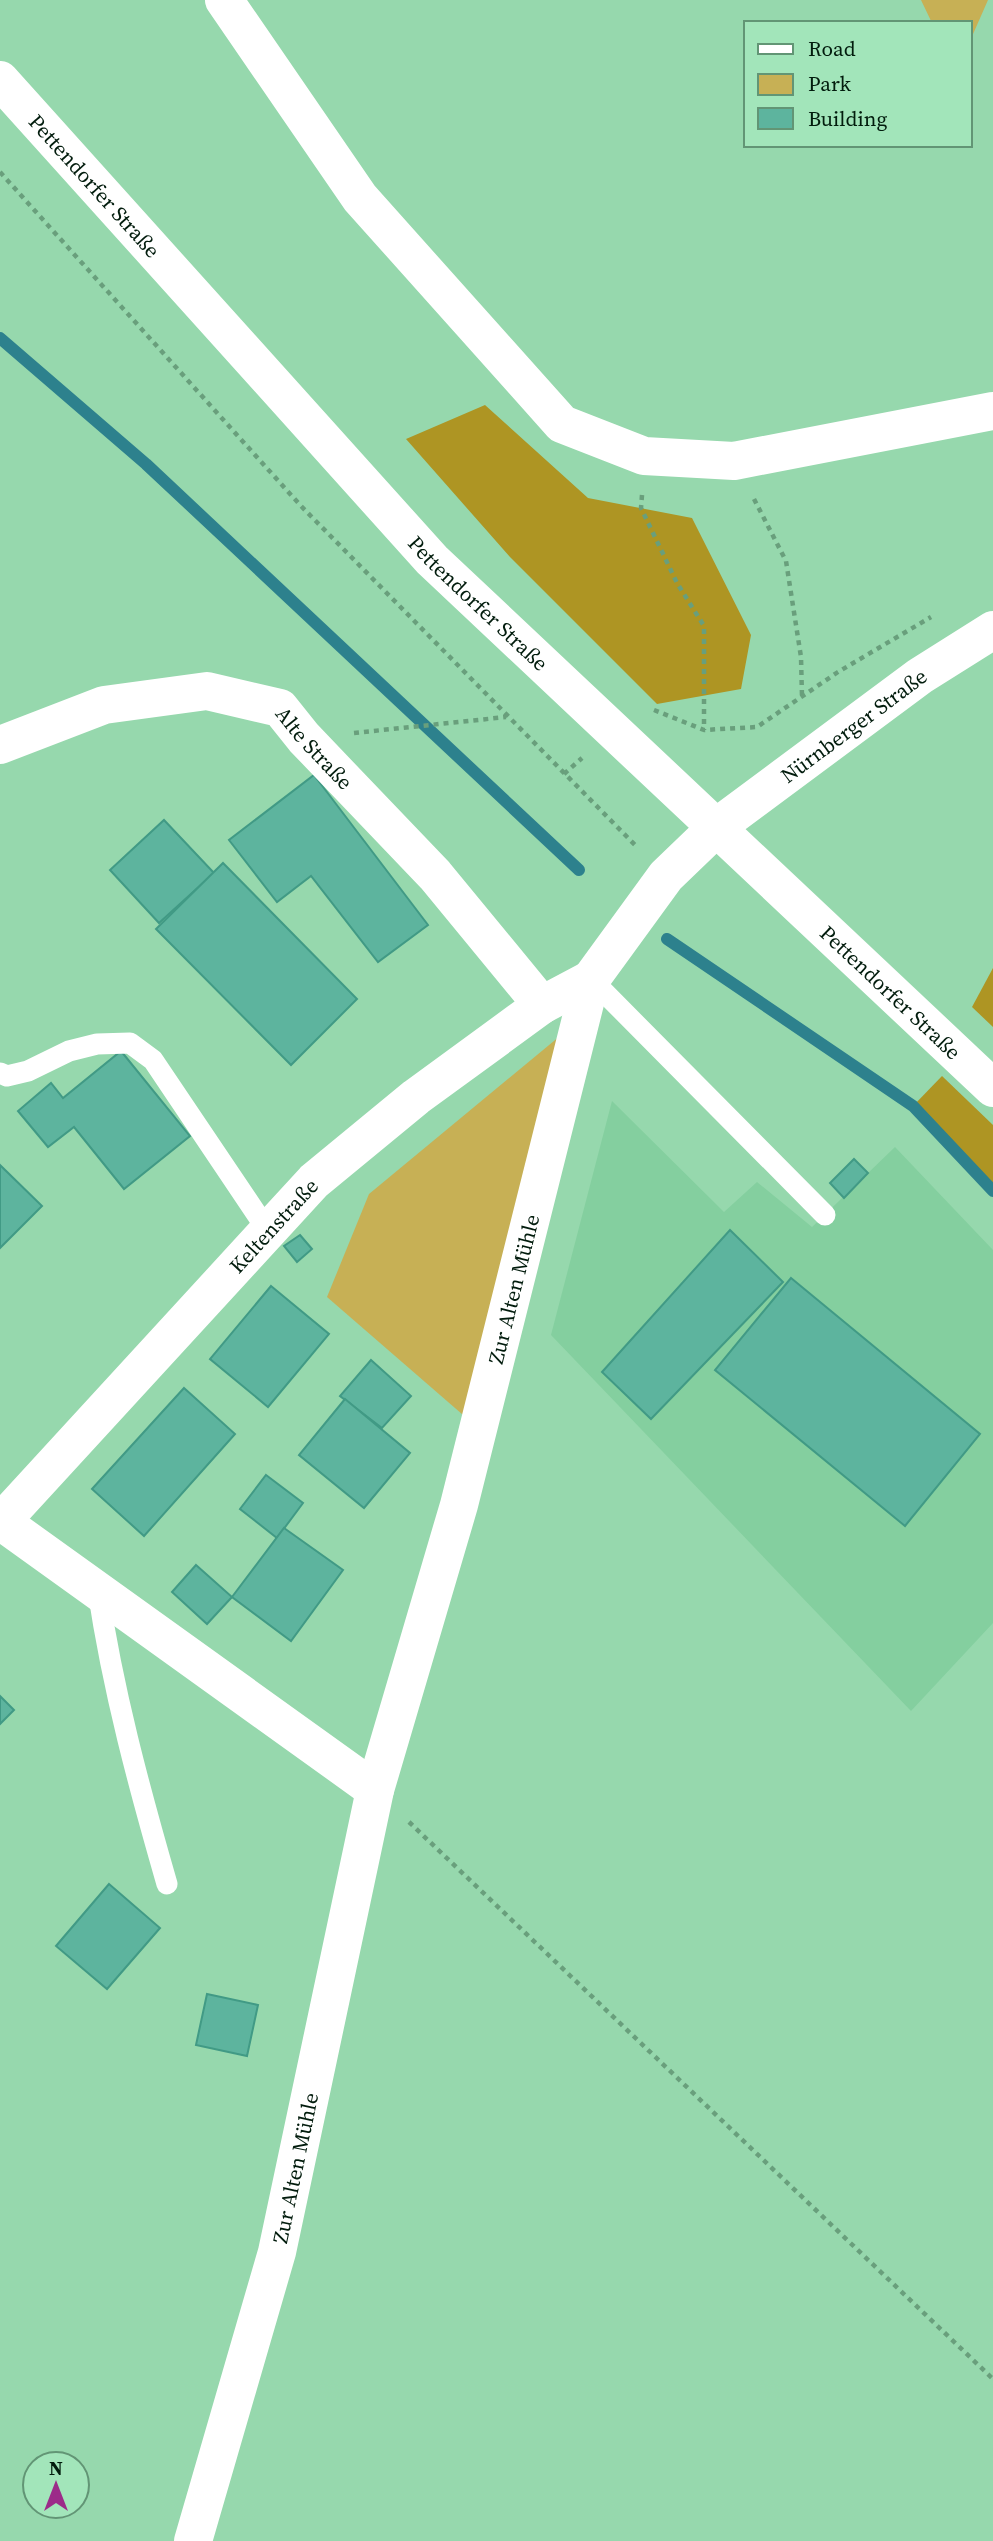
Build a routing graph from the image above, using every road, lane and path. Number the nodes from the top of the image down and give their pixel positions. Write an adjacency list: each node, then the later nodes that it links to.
1 (224, 0): 5 (street)
2 (0, 80): 11 (street, Pettendorfer Straße)
3 (0, 172): 10 (path)
4 (993, 411): 6 (street)
5 (644, 456): 6 (street); 12 (path)
6 (734, 461): 9 (path)
7 (935, 615): 9 (path)
8 (993, 630): 16 (street, Nürnberger Straße)
9 (802, 697): 12 (path)
10 (507, 717): 13 (path); 15 (path)
11 (615, 730): 12 (path); 15 (path); 16 (street, Pettendorfer Straße)
12 (704, 730)
13 (304, 738): 14 (street, Alte Straße); 19 (street, Alte Straße)
14 (0, 745)
15 (564, 774): 17 (path)
16 (718, 826): 17 (street, Zur Alten Mühle); 21 (street, Pettendorfer Straße)
17 (666, 877): 18 (street, Zur Alten Mühle)
18 (591, 979): 19 (street, Keltenstraße); 22 (lane); 26 (street, Zur Alten Mühle)
19 (542, 1005): 23 (street, Keltenstraße)
20 (0, 1073): 23 (lane)
21 (993, 1088)
22 (825, 1215)
23 (268, 1231): 24 (street, Keltenstraße)
24 (1, 1522): 25 (street)
25 (99, 1590): 26 (street); 27 (lane)
26 (375, 1790): 28 (path); 29 (street, Zur Alten Mühle)
27 (167, 1884)
28 (993, 2379)
29 (193, 2541)

